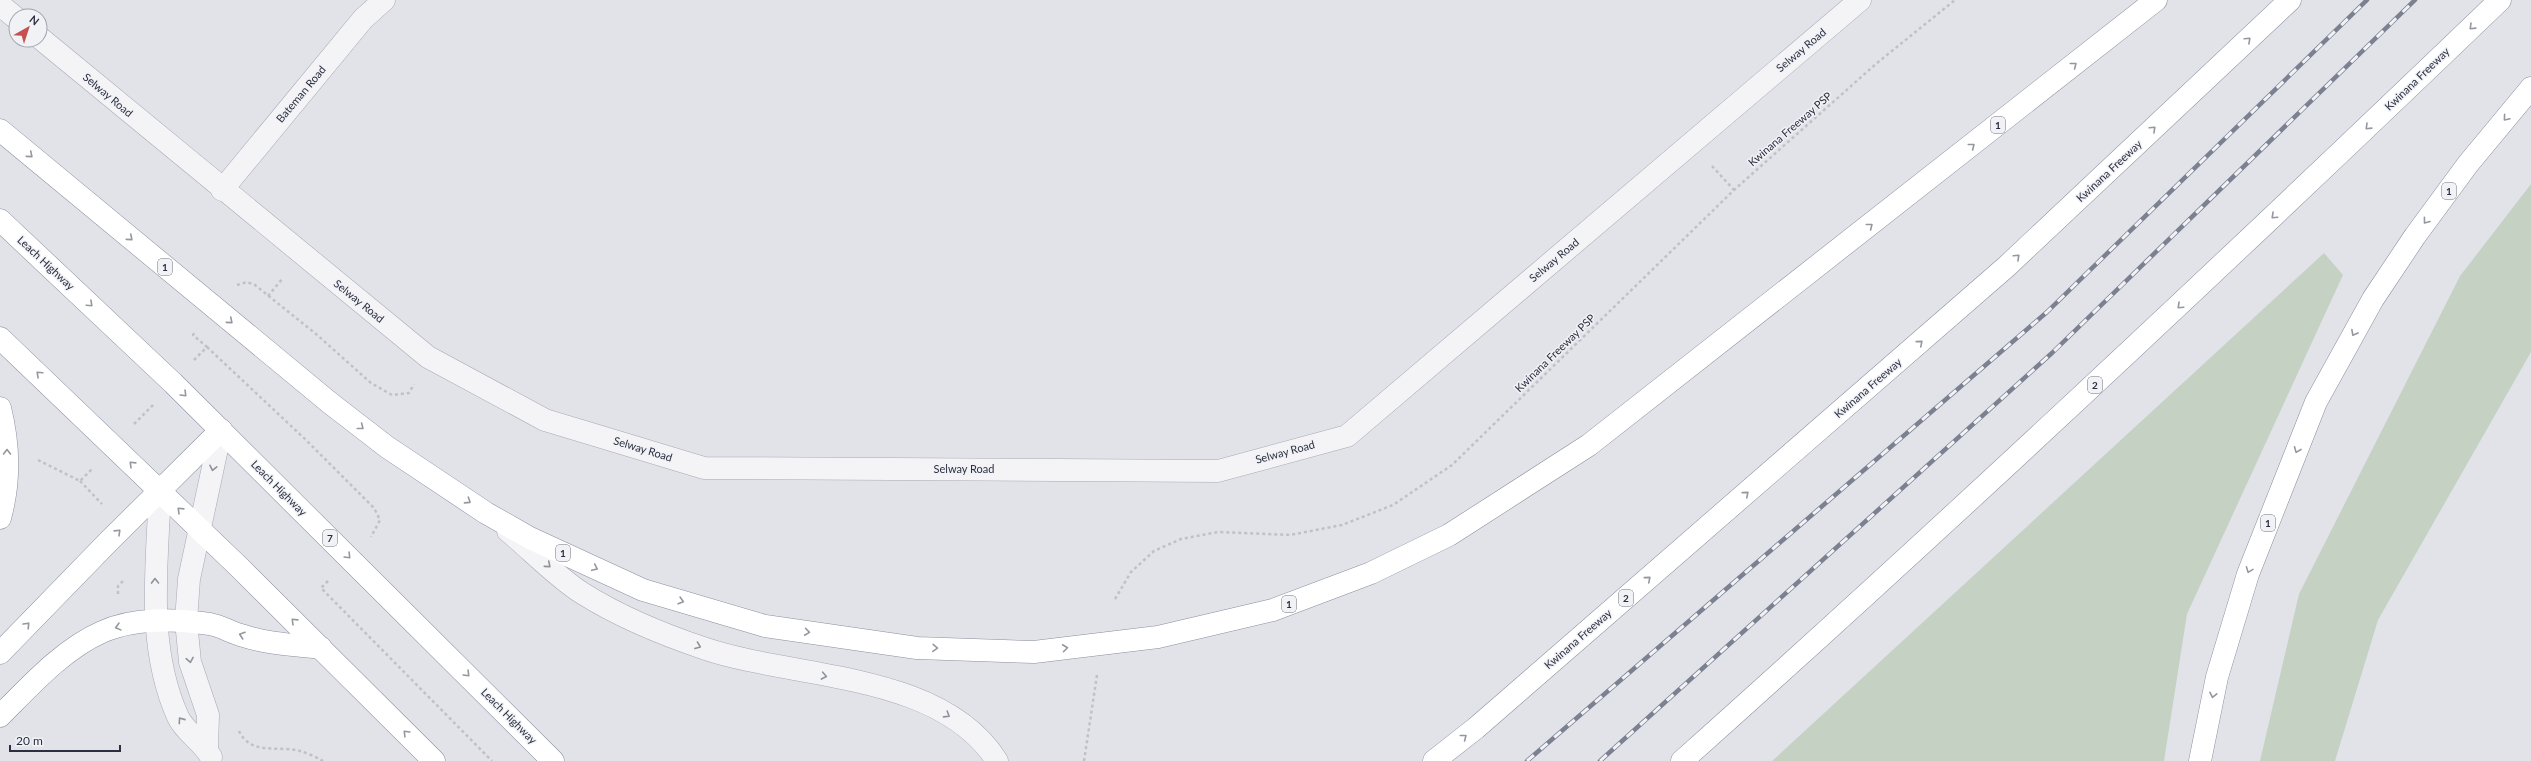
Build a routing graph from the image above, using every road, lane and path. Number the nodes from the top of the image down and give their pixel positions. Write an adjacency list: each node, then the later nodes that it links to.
1 (384, 0): 12 (street, Bateman Road)
2 (1860, 0): 18 (street, Selway Road)
3 (1955, 0): 32 (path, Kwinana Freeway PSP)
4 (2156, 0): 27 (highway, 1, one-way to 4)
5 (2290, 0): 47 (highway, Kwinana Freeway / 2, one-way to 5)
6 (2500, 0): 48 (highway, Kwinana Freeway / 2, one-way to 48)
7 (0, 5): 8 (street)
8 (8, 12)
9 (48, 45): 12 (street, Selway Road)
10 (2531, 88): 49 (highway, 1, one-way to 49)
11 (0, 130): 27 (highway, 1, one-way to 27)
12 (222, 190): 18 (street, Selway Road)
13 (0, 220): 19 (highway, Leach Highway / 7, one-way to 19)
14 (234, 288): 18 (path)
15 (200, 326): 17 (path)
16 (0, 338): 22 (highway, one-way to 16)
17 (207, 347): 19 (path); 30 (path)
18 (428, 357)
19 (173, 383): 21 (highway, Leach Highway / 7, one-way to 21); 22 (path)
20 (0, 408): 28 (highway, one-way to 20)
21 (221, 430): 25 (highway); 29 (street, one-way to 29); 44 (highway, Leach Highway / 7, one-way to 44)
22 (113, 446): 24 (path); 25 (highway, one-way to 22)
23 (49, 465): 24 (path)
24 (80, 481): 26 (path)
25 (160, 491): 29 (highway, one-way to 25); 33 (street, one-way to 25); 36 (highway, one-way to 25)
26 (105, 507)
27 (486, 512): 45 (street, one-way to 45)
28 (0, 518)
29 (200, 529): 34 (street); 35 (highway, one-way to 29)
30 (375, 533)
31 (327, 582): 43 (path)
32 (1116, 599)
33 (157, 620): 34 (highway); 38 (highway, one-way to 38); 40 (street, one-way to 33)
34 (186, 621): 35 (highway, one-way to 34); 40 (street, one-way to 40)
35 (322, 648): 42 (highway, one-way to 35)
36 (0, 653)
37 (1098, 669): 46 (path)
38 (0, 716)
39 (239, 730): 41 (path)
40 (210, 755)
41 (323, 761)
42 (434, 761)
43 (492, 761)
44 (553, 761)
45 (997, 761)
46 (1084, 761)
47 (1434, 761)
48 (1682, 761)
49 (2200, 761)

